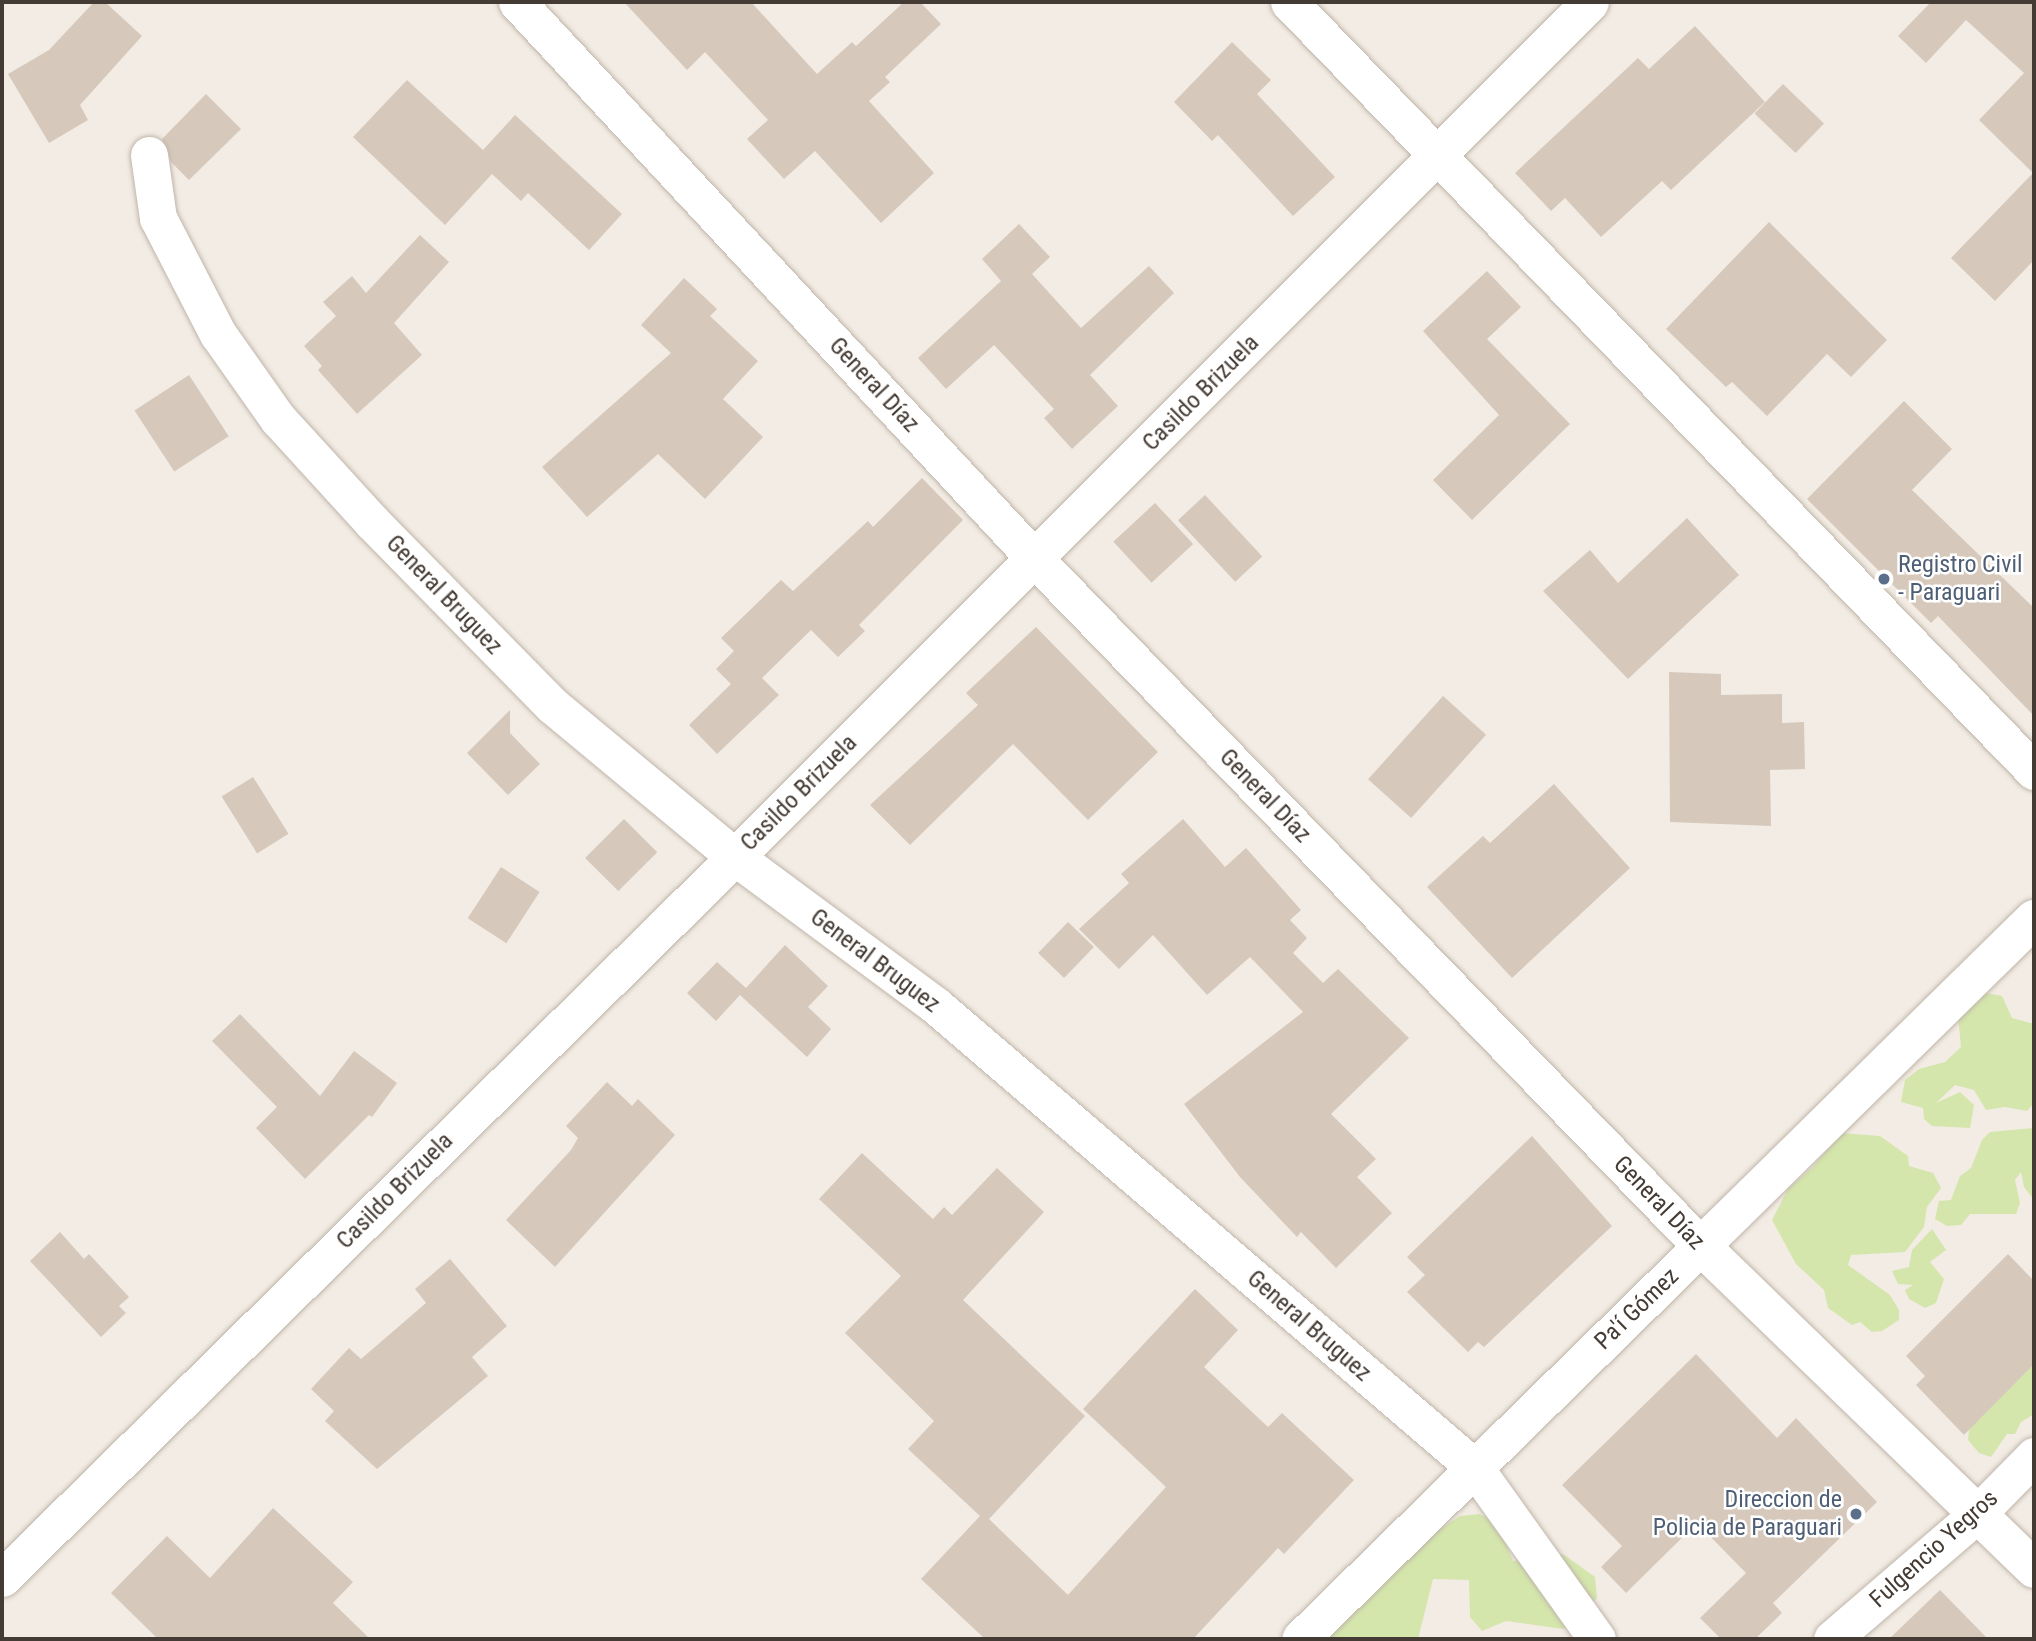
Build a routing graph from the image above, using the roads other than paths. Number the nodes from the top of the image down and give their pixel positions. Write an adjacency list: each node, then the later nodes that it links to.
1 (517, 2): 6 (street, General Díaz)
2 (1289, 2): 5 (street)
3 (1590, 2): 5 (street, Casildo Brizuela)
4 (149, 155): 8 (street, General Bruguez)
5 (1437, 158): 6 (street, Casildo Brizuela); 7 (street)
6 (1035, 559): 8 (street, Casildo Brizuela); 10 (street, General Díaz)
7 (2034, 771)
8 (735, 857): 12 (street, General Bruguez); 15 (street, Casildo Brizuela)
9 (2034, 919): 10 (street, Pa'í Gómez)
10 (1701, 1246): 12 (street, Pa'í Gómez); 13 (street, General Díaz)
11 (2034, 1456): 13 (street, Fulgencio Yegros)
12 (1475, 1468): 16 (street, Pa'í Gómez); 17 (street, General Bruguez)
13 (1976, 1515): 14 (street, General Díaz); 18 (street, Fulgencio Yegros)
14 (2034, 1569)
15 (2, 1578)
16 (1300, 1639)
17 (1597, 1639)
18 (1832, 1639)

